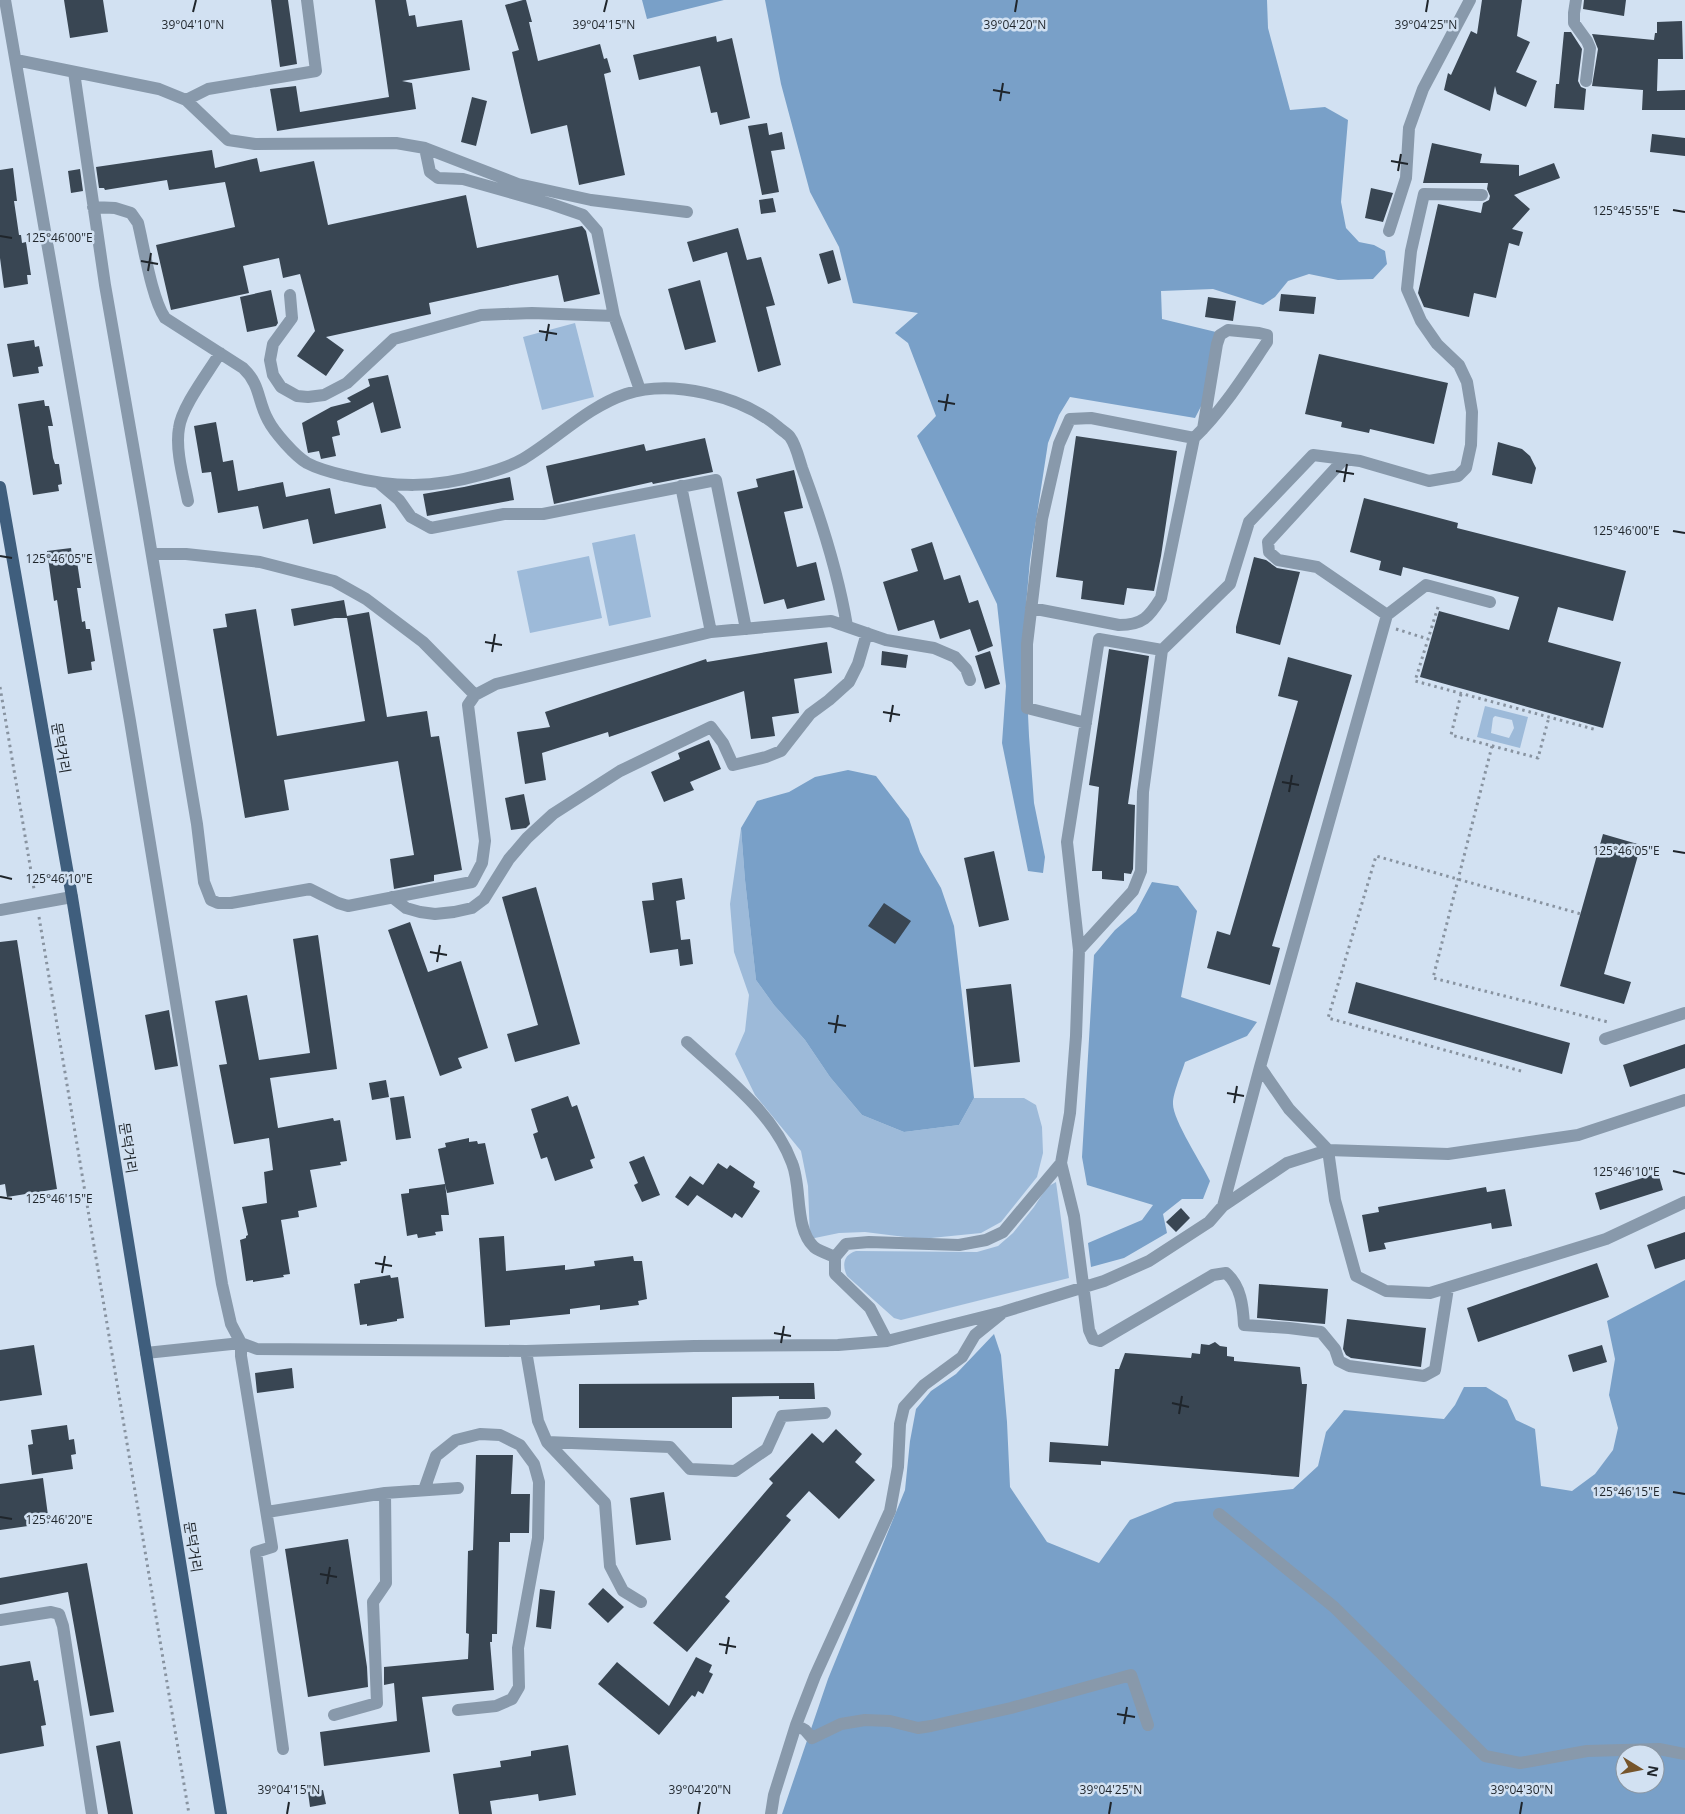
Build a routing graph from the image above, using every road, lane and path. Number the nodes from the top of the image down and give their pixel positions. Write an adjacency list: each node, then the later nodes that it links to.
1 (5, 0): 5 (street)
2 (307, 0): 8 (street)
3 (1470, 0): 13 (street)
4 (1576, 0): 7 (street)
5 (16, 60): 6 (street); 66 (street)
6 (74, 72): 8 (street); 11 (street)
7 (1586, 81)
8 (186, 100): 9 (street)
9 (425, 148): 12 (street); 15 (street)
10 (1482, 195): 20 (street)
11 (93, 208): 16 (street); 25 (street)
12 (687, 212)
13 (1390, 231)
14 (290, 295): 15 (street)
15 (614, 316): 17 (street)
16 (220, 353): 21 (street); 24 (street)
17 (640, 390): 21 (street); 30 (street)
18 (1203, 429): 18 (street); 19 (street)
19 (1194, 438): 28 (street); 28 (street)
20 (1344, 459): 29 (street); 35 (street)
21 (379, 483): 22 (street)
22 (681, 486): 31 (street); 32 (street)
23 (0, 487): 45 (main road, 문덕거리)
24 (188, 501)
25 (152, 554): 39 (street); 46 (street)
26 (1490, 602): 29 (street)
27 (1438, 607): 34 (path)
28 (1031, 608): 41 (street)
29 (1385, 620): 34 (path); 55 (street)
30 (847, 626): 31 (street); 33 (street)
31 (746, 629): 32 (street)
32 (711, 632): 39 (street)
33 (867, 634): 36 (street); 46 (street)
34 (1428, 639): 38 (path)
35 (1162, 650): 41 (street); 50 (street)
36 (970, 680)
37 (0, 687): 47 (path)
38 (1462, 694): 40 (path); 43 (path)
39 (475, 695): 46 (street)
40 (1549, 717): 42 (path); 43 (path)
41 (1086, 723): 50 (street)
42 (1597, 730)
43 (1492, 746): 44 (path)
44 (1458, 878): 49 (path); 52 (path); 56 (path)
45 (72, 897): 47 (street); 68 (main road, 문덕거리)
46 (392, 897)
47 (36, 903): 48 (street); 85 (path)
48 (0, 910)
49 (1581, 914)
50 (1079, 950): 59 (street)
51 (1685, 1013): 52 (street)
52 (1636, 1029): 53 (street)
53 (1605, 1039)
54 (688, 1042): 62 (street)
55 (1260, 1067): 58 (street); 61 (street)
56 (1521, 1071)
57 (1685, 1100): 58 (street)
58 (1328, 1150): 61 (street); 63 (street)
59 (1061, 1163): 62 (street); 63 (street)
60 (1685, 1202): 63 (street)
61 (1223, 1206): 64 (street)
62 (834, 1257): 65 (street)
63 (1448, 1288)
64 (1003, 1312): 65 (street); 80 (street)
65 (887, 1341): 67 (street)
66 (241, 1343): 67 (street); 68 (street); 74 (street)
67 (526, 1351): 70 (street)
68 (146, 1353): 86 (main road, 문덕거리)
69 (826, 1413): 70 (street)
70 (547, 1442): 76 (street)
71 (458, 1488): 72 (street)
72 (424, 1490): 73 (street); 78 (street)
73 (386, 1493): 74 (street); 79 (street)
74 (267, 1512): 82 (street)
75 (1219, 1514): 83 (street)
76 (641, 1602)
77 (0, 1620): 84 (street)
78 (458, 1710)
79 (334, 1715)
80 (796, 1725): 81 (street); 87 (street)
81 (1148, 1725)
82 (283, 1749)
83 (1685, 1754)
84 (92, 1814)
85 (189, 1814)
86 (221, 1814)
87 (771, 1814)

